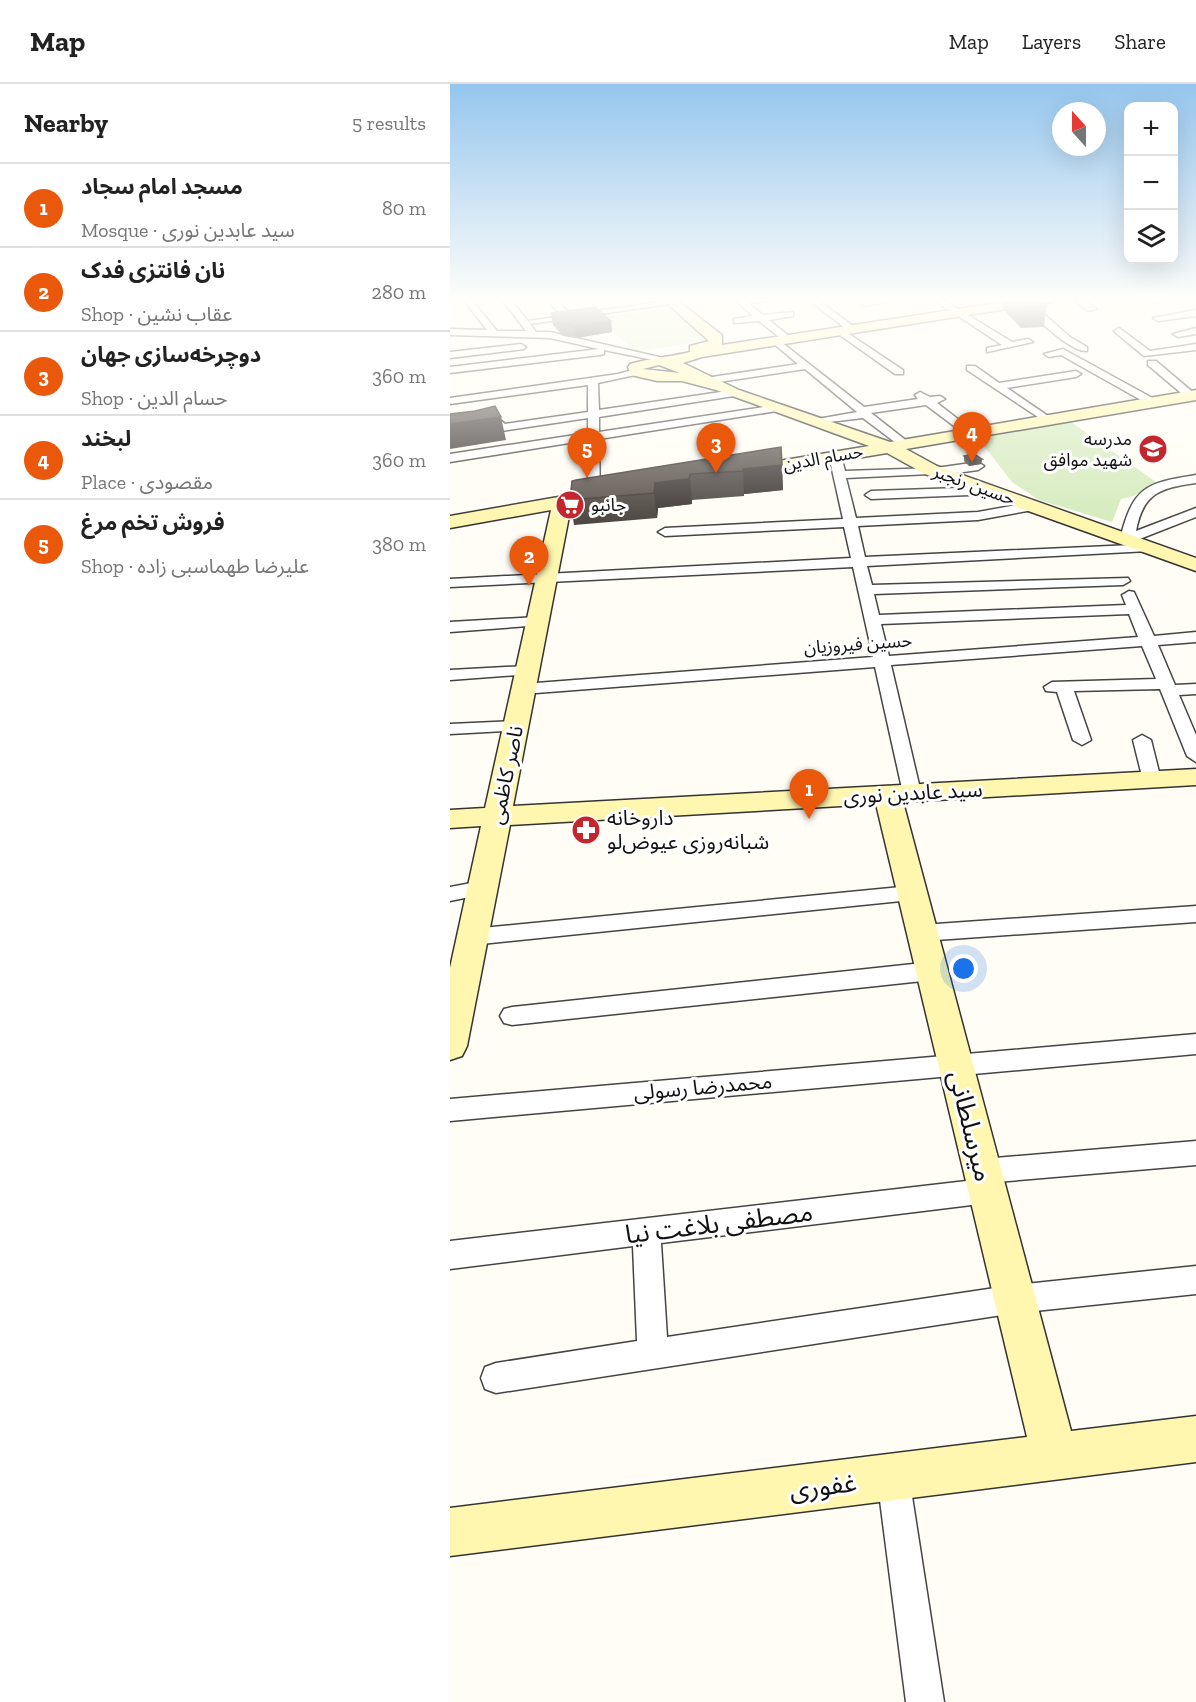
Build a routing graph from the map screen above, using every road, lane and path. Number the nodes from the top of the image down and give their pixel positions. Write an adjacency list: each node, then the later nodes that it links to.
1 (618, 374): 12 (street)
2 (648, 374): 3 (main road)
3 (684, 374): 15 (main road, حسین رنجبر)
4 (777, 374): 15 (street)
5 (816, 374): 23 (street)
6 (992, 374): 10 (street)
7 (1060, 374): 14 (street)
8 (1097, 374): 13 (street)
9 (1169, 374): 17 (street)
10 (982, 375): 14 (street)
11 (1130, 377): 13 (street)
12 (593, 381): 19 (street); 24 (street)
13 (1107, 381): 21 (street)
14 (998, 386): 25 (street)
15 (723, 387): 22 (main road, حسین رنجبر); 24 (street)
16 (913, 390): 20 (street)
17 (1193, 395): 21 (main road, حسام الدین)
18 (940, 399): 20 (street)
19 (450, 401)
20 (928, 401): 23 (street); 28 (street)
21 (1152, 402): 25 (main road, حسام الدین)
22 (777, 408): 26 (main road, حسین رنجبر); 29 (street)
23 (864, 412): 26 (street); 30 (street)
24 (594, 414): 27 (street); 29 (street)
25 (1047, 420): 28 (main road, حسام الدین)
26 (816, 422): 30 (main road, حسین رنجبر)
27 (500, 424)
28 (970, 433): 30 (main road, حسام الدین)
29 (594, 436): 32 (street); 42 (street)
30 (896, 446): 31 (main road, حسام الدین); 34 (main road, حسین رنجبر)
31 (835, 456): 35 (main road, حسام الدین); 36 (street)
32 (450, 458)
33 (978, 466): 34 (street)
34 (933, 471): 36 (street); 40 (main road, حسین رنجبر)
35 (729, 474)
36 (839, 475): 48 (street)
37 (1196, 479): 38 (street)
38 (1163, 485): 43 (street); 50 (street)
39 (628, 491): 42 (main road)
40 (989, 491): 41 (street); 45 (main road, حسین رنجبر)
41 (871, 495)
42 (594, 497): 44 (main road)
43 (1196, 501)
44 (562, 503): 47 (main road); 55 (main road, ناصر کاظمی)
45 (1034, 506): 48 (street); 50 (main road, حسین رنجبر)
46 (1196, 512): 50 (street)
47 (450, 522)
48 (850, 523): 49 (street); 53 (street)
49 (665, 532)
50 (1127, 539): 51 (main road, حسین رنجبر)
51 (1149, 547): 52 (street); 54 (main road, حسین رنجبر)
52 (1110, 550): 53 (street); 56 (street)
53 (859, 563): 55 (street); 58 (street)
54 (1196, 565)
55 (546, 579): 57 (street); 61 (main road, ناصر کاظمی)
56 (1123, 581): 58 (street); 59 (street)
57 (450, 583)
58 (866, 590): 60 (street)
59 (1135, 609): 60 (street); 64 (street)
60 (872, 620): 65 (street)
61 (537, 622): 62 (street); 67 (main road, ناصر کاظمی)
62 (450, 627)
63 (1196, 637): 64 (street, حسین فیروزیان)
64 (1148, 641): 65 (street, حسین فیروزیان); 68 (street)
65 (882, 661): 67 (street, حسین فیروزیان); 77 (street)
66 (450, 675): 67 (street, حسین فیروزیان)
67 (524, 680): 70 (main road, ناصر کاظمی)
68 (1167, 687): 69 (street); 72 (street); 74 (street)
69 (1196, 689)
70 (516, 726): 71 (street); 78 (main road, ناصر کاظمی)
71 (450, 729)
72 (1082, 740)
73 (1142, 740): 76 (street)
74 (1196, 756)
75 (1196, 777): 76 (main road, سید عابدین نوری)
76 (1152, 780): 77 (main road, سید عابدین نوری)
77 (899, 794): 78 (main road, سید عابدین نوری); 81 (main road, میرسلطانی)
78 (497, 817): 79 (main road, سید عابدین نوری); 80 (main road, ناصر کاظمی)
79 (450, 819)
80 (482, 888): 82 (street); 85 (main road, ناصر کاظمی)
81 (911, 893): 84 (main road, میرسلطانی); 85 (street)
82 (450, 894)
83 (1196, 914): 84 (street)
84 (922, 933): 86 (main road, میرسلطانی)
85 (472, 938): 87 (main road, ناصر کاظمی)
86 (932, 971): 88 (street); 91 (main road, میرسلطانی)
87 (454, 1006): 90 (main road, ناصر کاظمی)
88 (512, 1016)
89 (1196, 1044): 91 (street, محمدرضا رسولی)
90 (450, 1046)
91 (955, 1065): 92 (street, محمدرضا رسولی); 94 (main road, میرسلطانی)
92 (450, 1110)
93 (1196, 1153): 94 (street, مصطفی بلاغت نیا)
94 (985, 1181): 95 (street, مصطفی بلاغت نیا); 98 (main road, میرسلطانی)
95 (646, 1232): 96 (street, مصطفی بلاغت نیا); 99 (street)
96 (450, 1255)
97 (1196, 1280): 98 (street)
98 (1015, 1299): 99 (street); 102 (main road, میرسلطانی)
99 (653, 1354): 100 (street)
100 (496, 1378)
101 (1196, 1439): 102 (main road, غفوری)
102 (1055, 1457): 103 (main road, غفوری)
103 (892, 1477): 104 (main road, غفوری); 105 (street)
104 (450, 1532)
105 (925, 1702)

